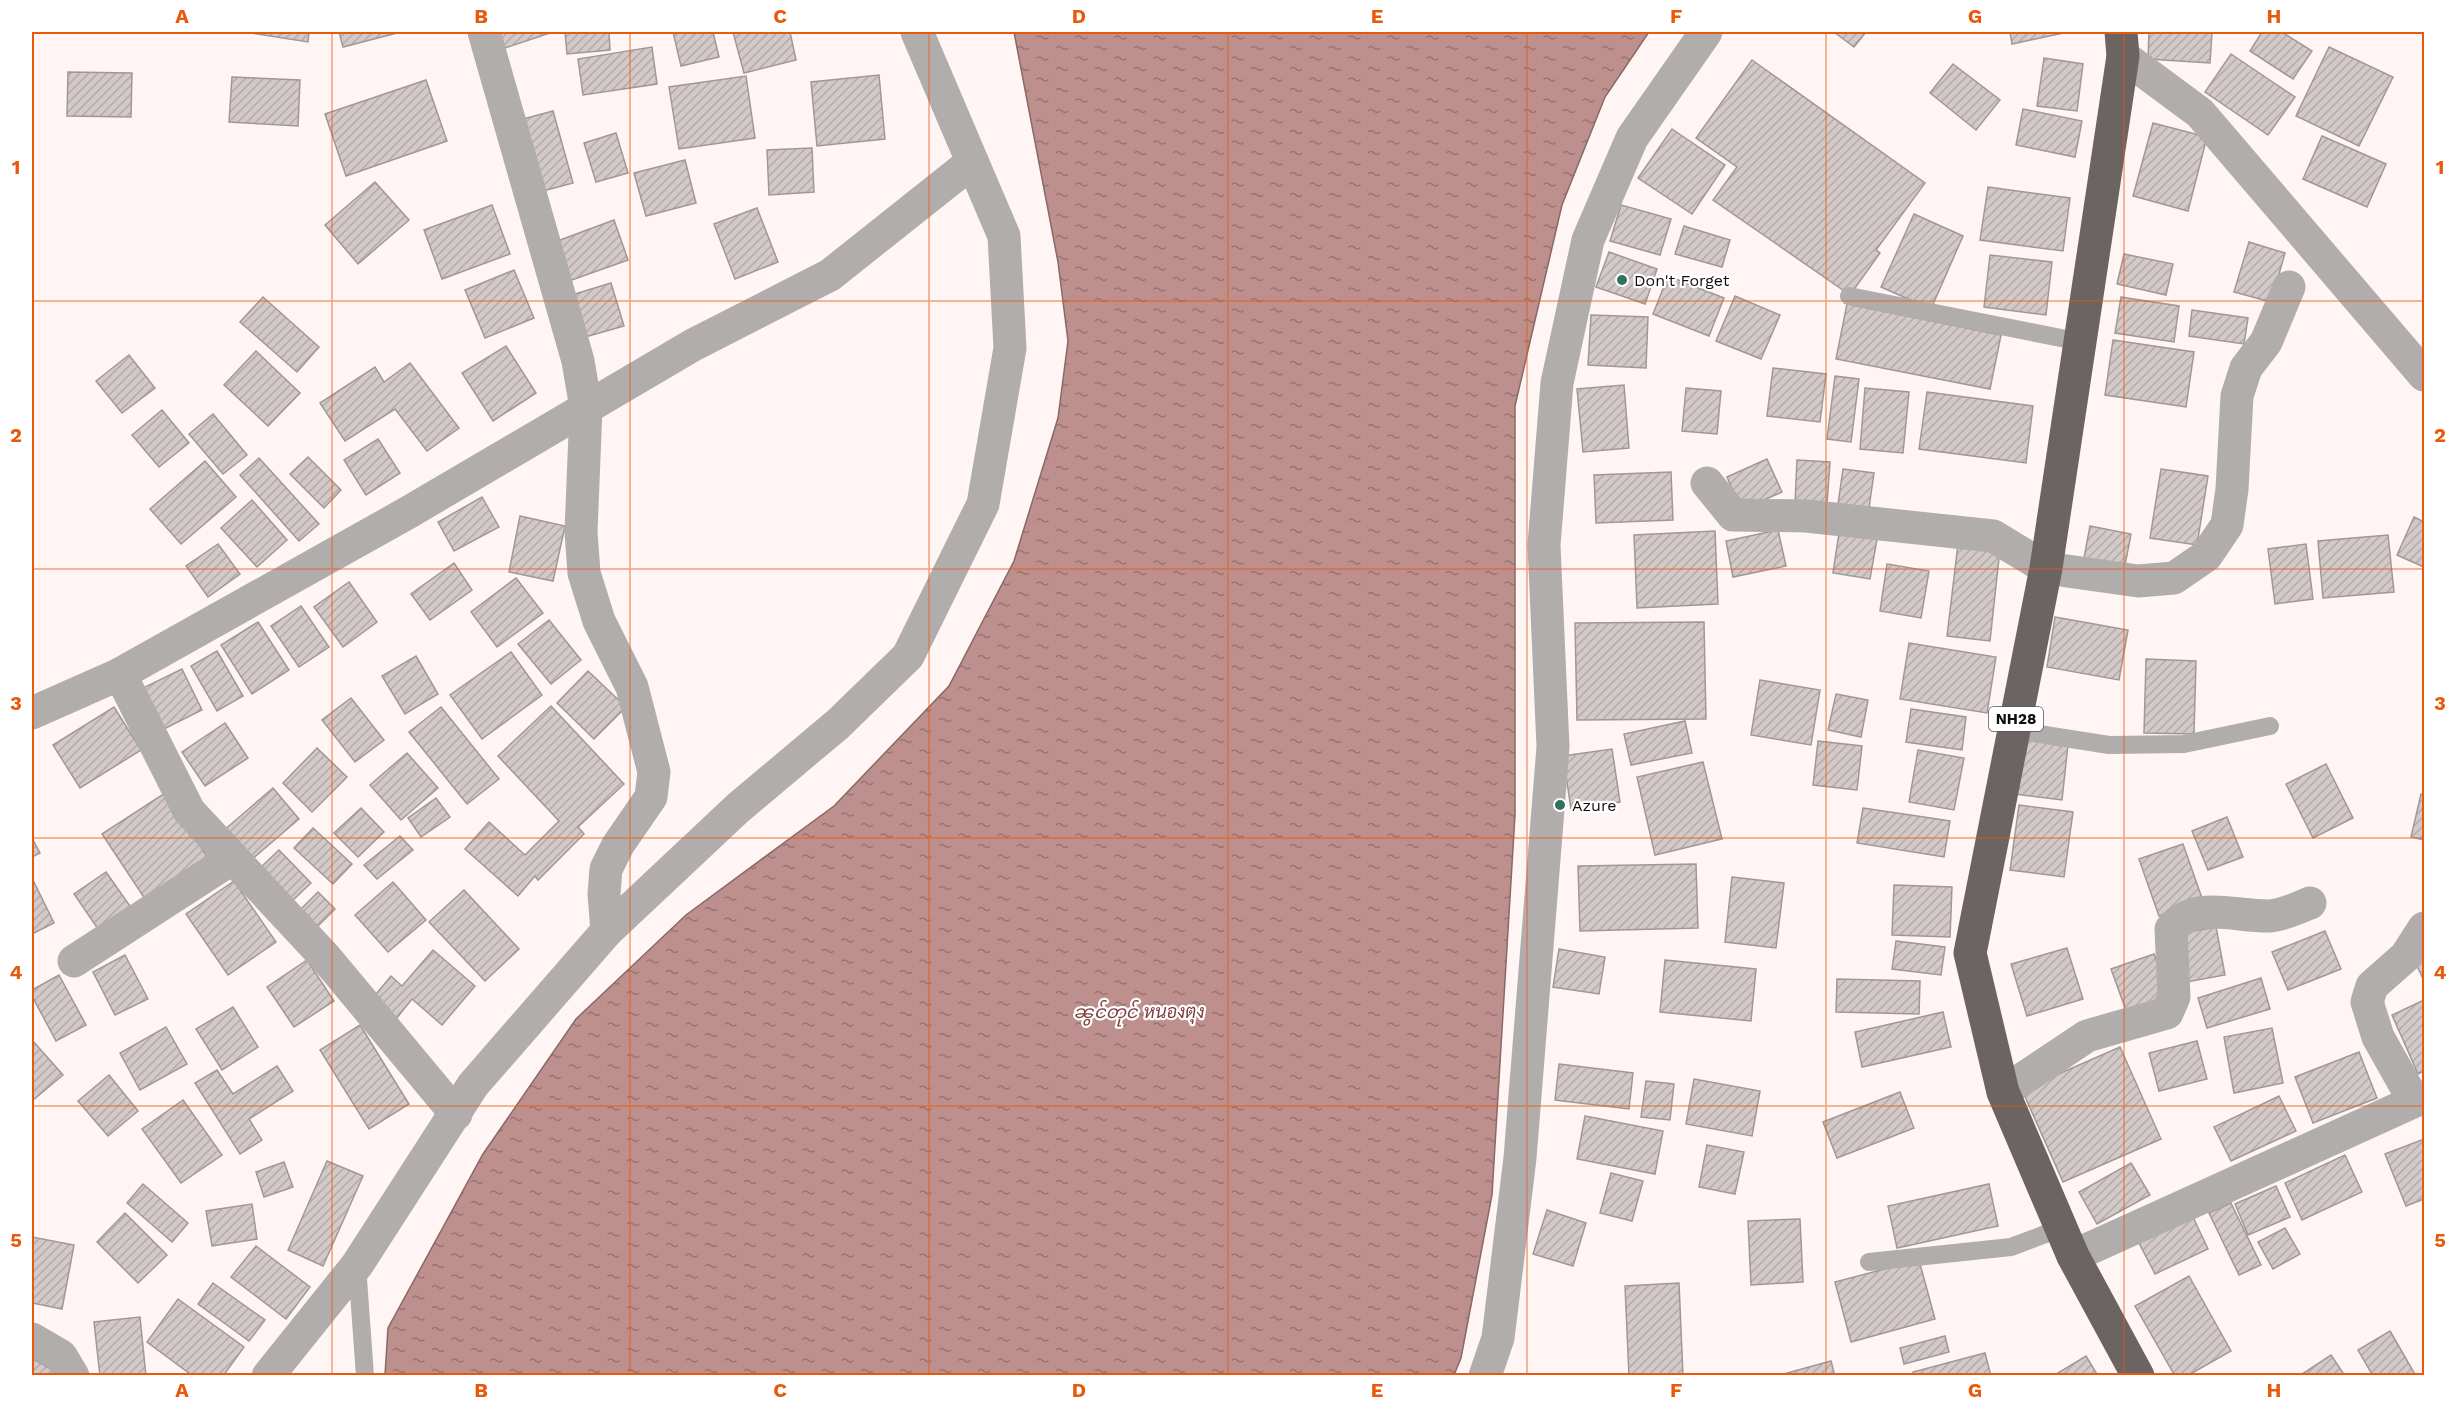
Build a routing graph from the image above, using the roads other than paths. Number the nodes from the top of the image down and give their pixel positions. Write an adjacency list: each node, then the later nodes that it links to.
1 (483, 32): 10 (street)
2 (917, 32): 5 (street)
3 (1706, 32): 32 (street)
4 (2122, 44): 8 (highway, NH28); 9 (street)
5 (971, 163): 10 (street); 20 (street)
6 (2289, 287): 12 (street)
7 (1850, 296): 8 (lane)
8 (2081, 342): 12 (highway, NH28)
9 (2424, 375)
10 (586, 408): 13 (street); 20 (street)
11 (1707, 483): 12 (street)
12 (2046, 568): 16 (highway, NH28)
13 (120, 674): 14 (street); 17 (street)
14 (32, 713)
15 (2270, 726): 16 (lane)
16 (2014, 730): 22 (highway, NH28)
17 (233, 858): 21 (street); 24 (street)
18 (2310, 903): 22 (street)
19 (2424, 928): 23 (street)
20 (607, 931): 24 (street)
21 (74, 961)
22 (2003, 1092): 25 (highway, NH28)
23 (2420, 1099): 25 (street)
24 (456, 1114): 27 (street)
25 (2067, 1242): 26 (lane); 33 (highway, NH28)
26 (1869, 1262)
27 (357, 1265): 30 (street); 31 (lane)
28 (32, 1339): 29 (street)
29 (73, 1376)
30 (268, 1376)
31 (365, 1376)
32 (1485, 1376)
33 (2138, 1376)

